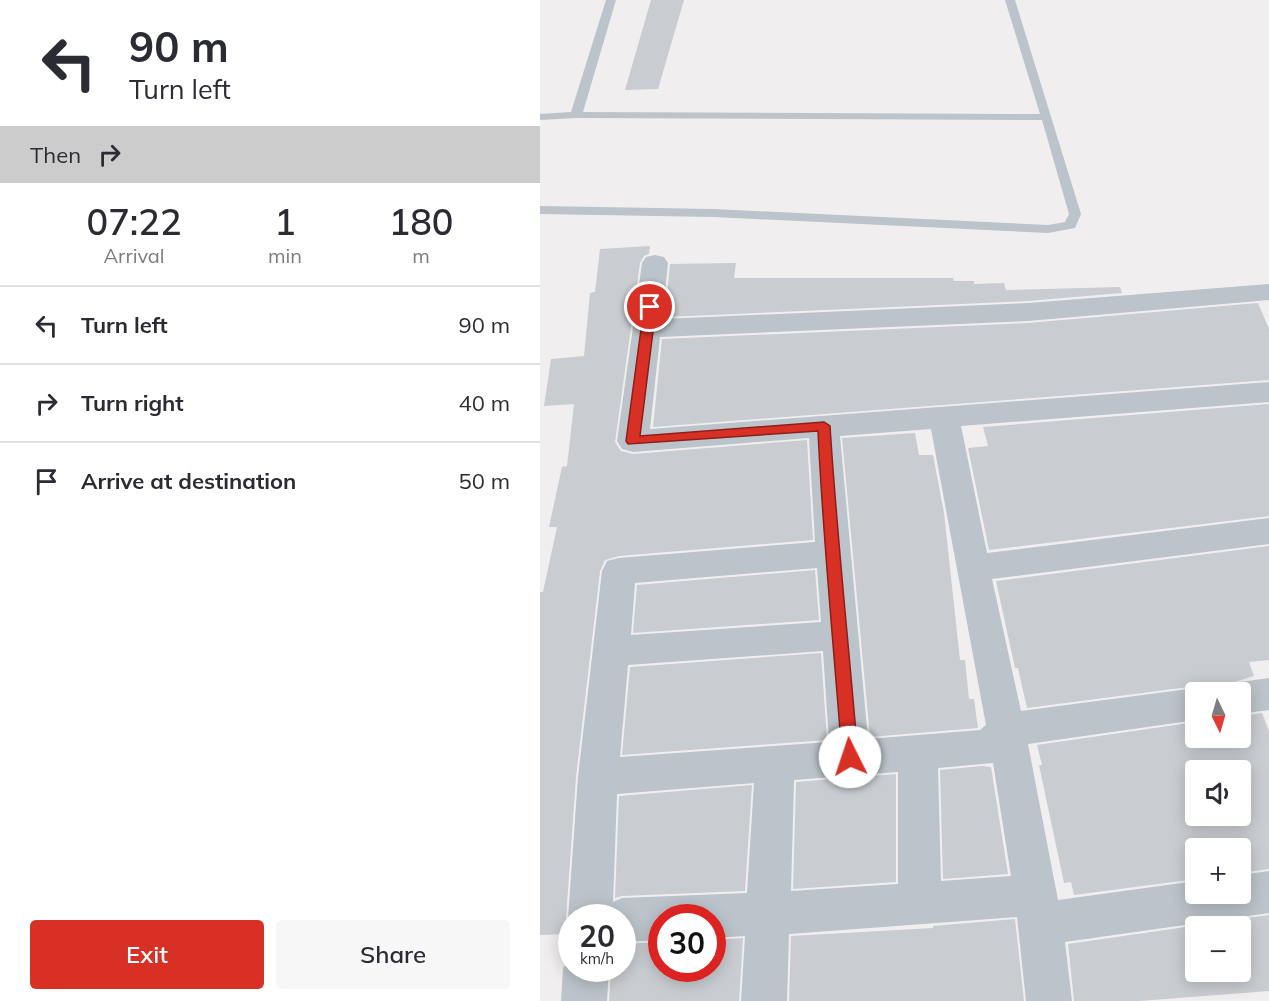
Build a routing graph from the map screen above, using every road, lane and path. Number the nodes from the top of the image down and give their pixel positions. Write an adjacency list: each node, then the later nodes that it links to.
1 (610, 0): 3 (lane)
2 (1010, 0): 5 (lane)
3 (576, 115): 4 (lane); 5 (lane)
4 (540, 117)
5 (1047, 117): 6 (lane)
6 (540, 210)
7 (655, 262): 9 (street)
8 (1269, 292): 9 (street)
9 (648, 329): 12 (street)
10 (1269, 392): 11 (street)
11 (944, 417): 12 (street); 15 (street)
12 (824, 426): 14 (street)
13 (1269, 531): 15 (street)
14 (831, 554): 16 (street); 17 (street)
15 (972, 568): 21 (street)
16 (841, 634): 17 (street); 23 (street)
17 (612, 651): 25 (street)
18 (1269, 694): 19 (street)
19 (1251, 696)
20 (1185, 706): 21 (street)
21 (1007, 730): 22 (street); 29 (street)
22 (918, 754): 23 (street); 27 (street)
23 (850, 757): 24 (street)
24 (775, 764): 25 (street); 30 (street)
25 (598, 777): 28 (street)
26 (1269, 892): 29 (street)
27 (920, 903): 29 (street); 30 (street)
28 (591, 904)
29 (1039, 909): 35 (street)
30 (767, 914): 31 (street); 34 (street)
31 (726, 916)
32 (585, 982): 33 (street)
33 (584, 1001)
34 (764, 1001)
35 (1048, 1001)

